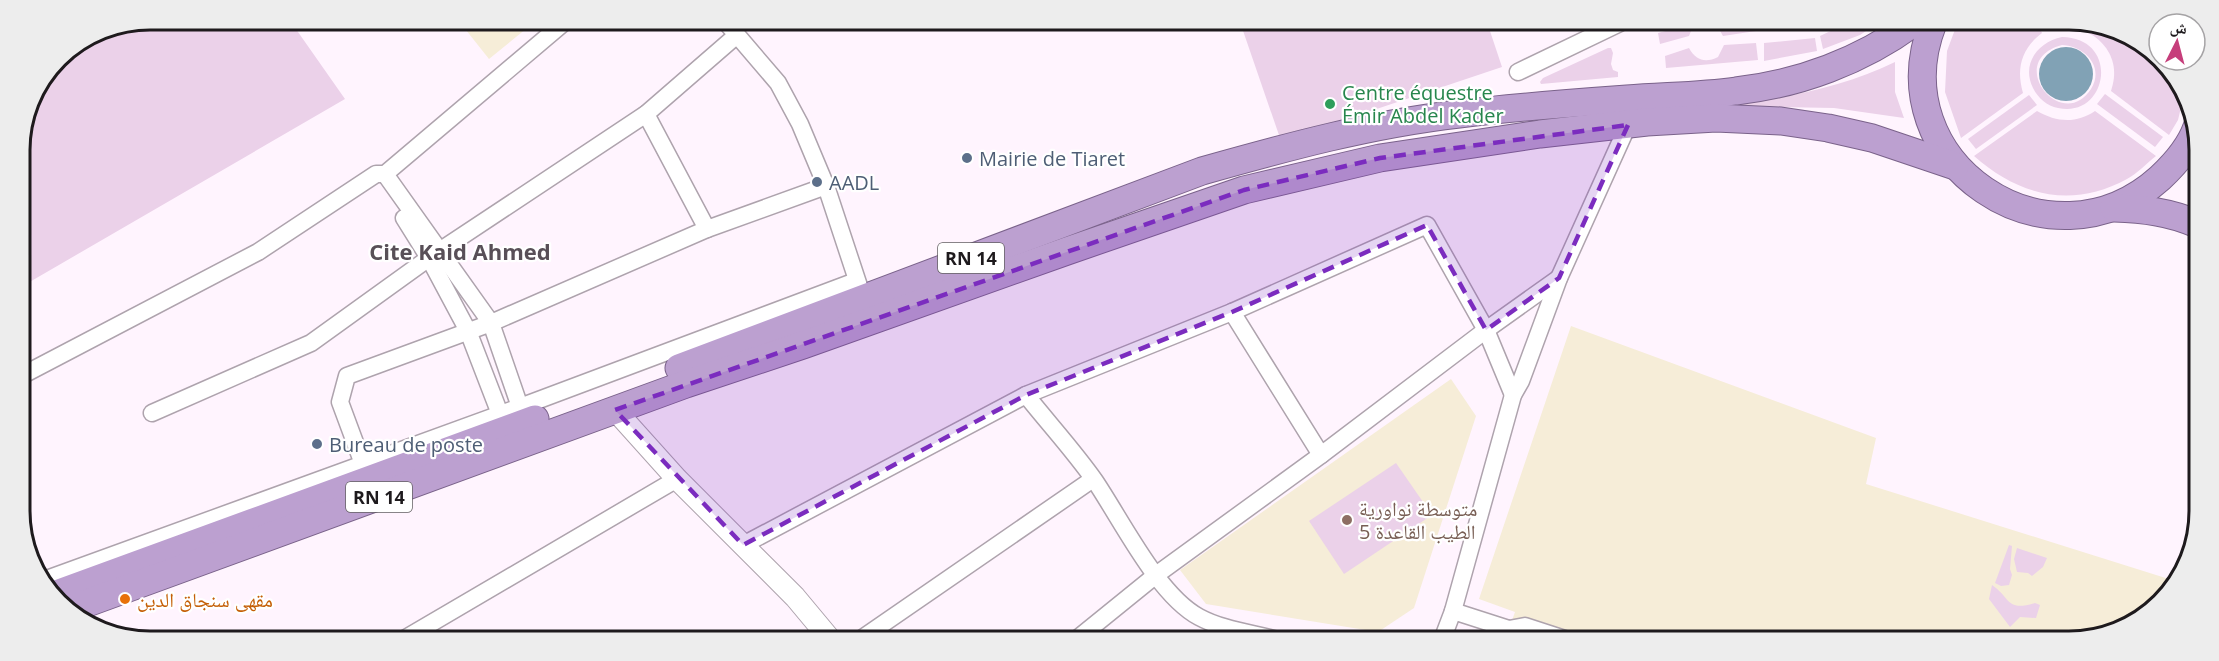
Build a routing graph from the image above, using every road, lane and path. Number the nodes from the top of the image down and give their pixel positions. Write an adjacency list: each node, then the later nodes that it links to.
1 (555, 30): 12 (street)
2 (733, 30): 6 (street)
3 (1605, 30): 7 (street)
4 (1901, 30): 19 (highway, RN 14)
5 (1930, 30): 11 (highway)
6 (737, 35): 8 (street); 13 (street)
7 (1518, 72)
8 (646, 114): 16 (street); 17 (street)
9 (1628, 125): 11 (highway, RN 14); 18 (street); 28 (highway, RN 14)
10 (2189, 144): 14 (highway)
11 (1955, 166): 14 (highway)
12 (380, 174): 17 (street); 24 (street)
13 (826, 186): 16 (street); 19 (street)
14 (2113, 208): 15 (highway)
15 (2189, 220)
16 (707, 229): 21 (street)
17 (435, 254): 21 (street); 23 (street); 29 (street)
18 (1558, 278): 22 (street); 26 (street)
19 (860, 290): 27 (street); 38 (highway, RN 14)
20 (1232, 312): 22 (street); 25 (street); 31 (street)
21 (490, 322): 23 (street); 27 (street)
22 (1486, 330): 26 (street); 31 (street)
23 (468, 331): 30 (street); 32 (street)
24 (30, 371)
25 (1026, 395): 34 (street); 35 (street)
26 (1514, 395): 40 (street)
27 (520, 407): 30 (street)
28 (615, 410): 33 (street); 39 (highway, RN 14)
29 (152, 412)
30 (500, 414): 32 (street)
31 (1321, 455): 36 (street)
32 (363, 464): 37 (street)
33 (678, 479): 35 (street); 41 (street)
34 (1093, 479): 36 (street); 43 (street)
35 (742, 545): 42 (street)
36 (1156, 575): 44 (street); 45 (street)
37 (50, 578)
38 (62, 592)
39 (78, 607)
40 (1453, 611): 46 (street); 47 (street)
41 (418, 631)
42 (823, 631)
43 (873, 631)
44 (1087, 631)
45 (1243, 631)
46 (1445, 631)
47 (1540, 631)

